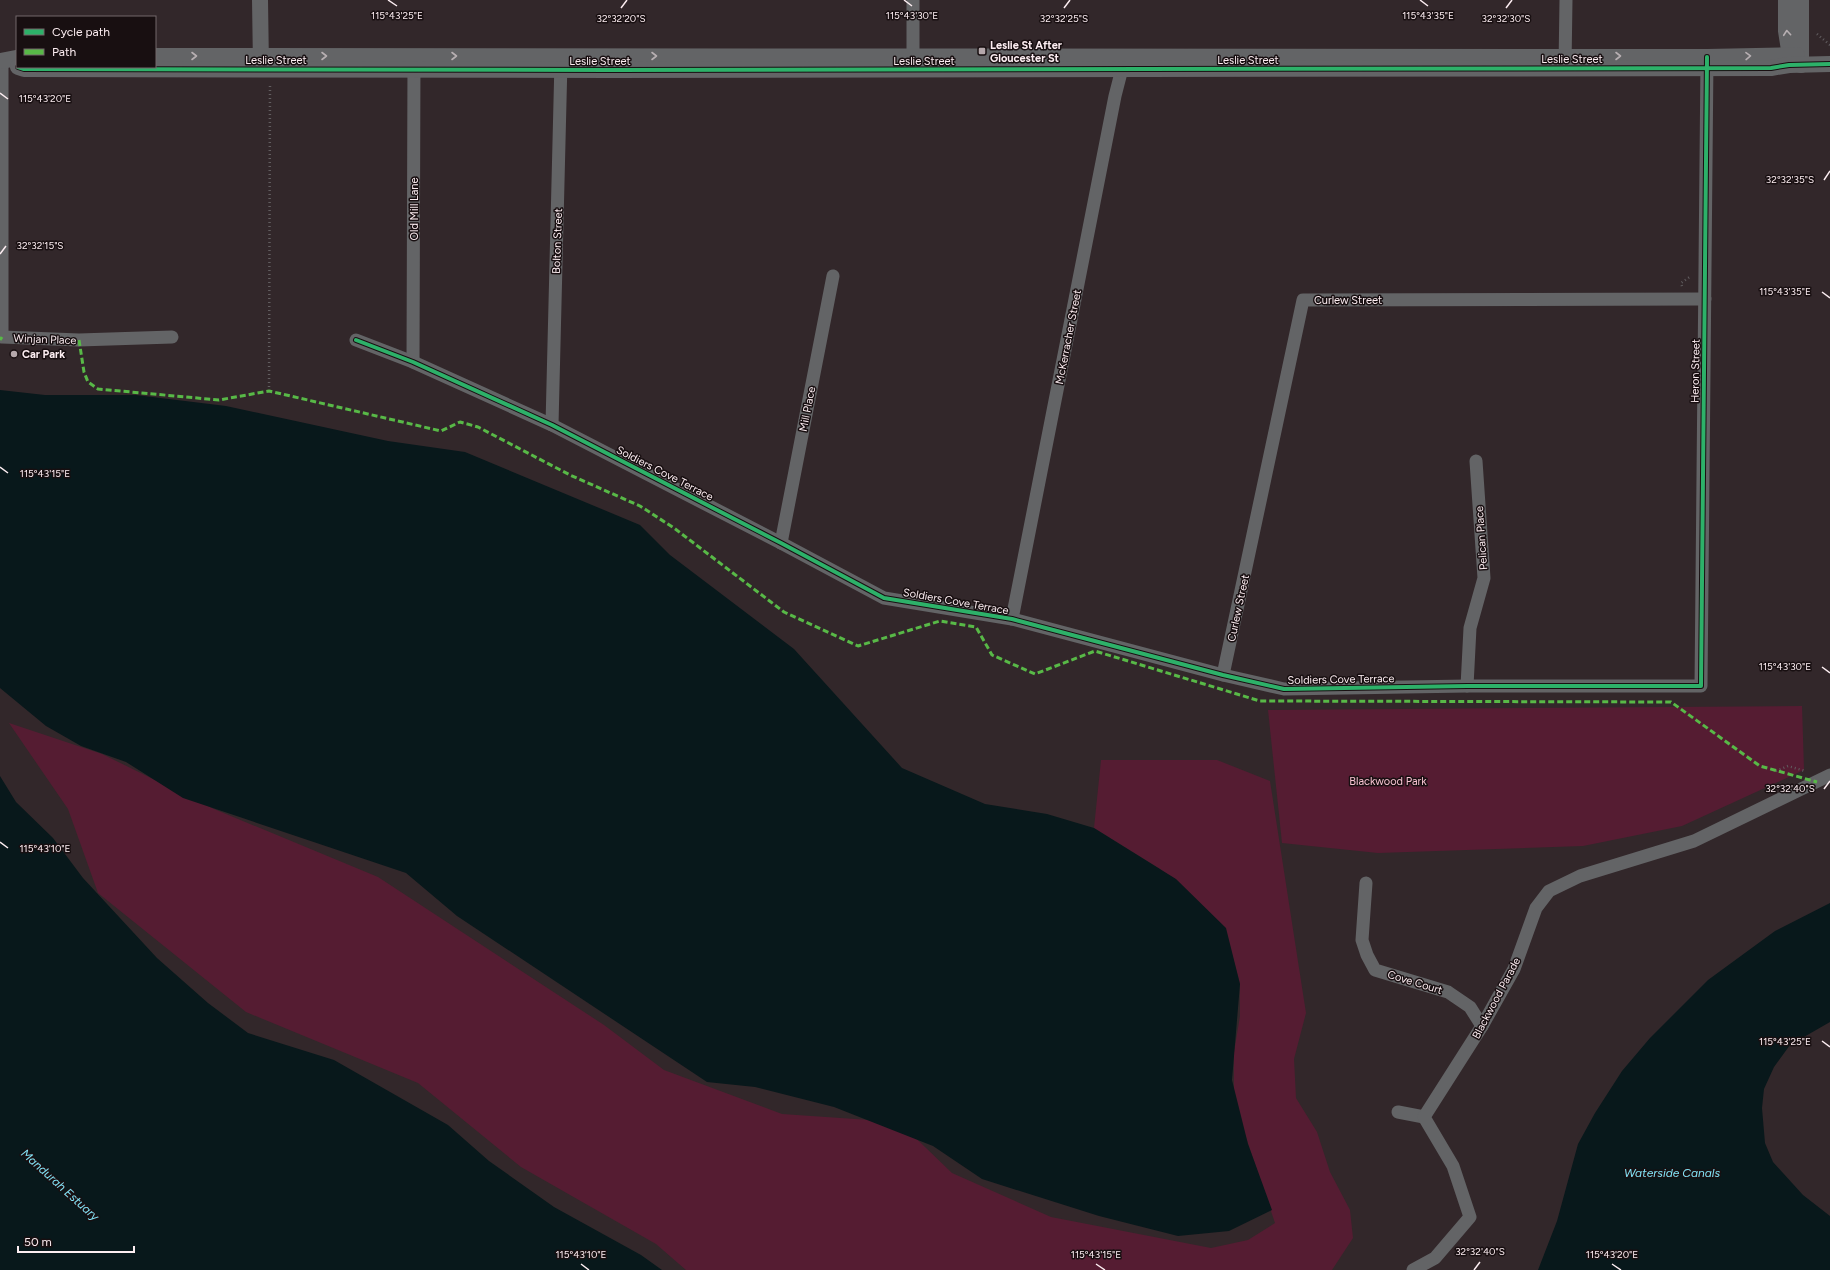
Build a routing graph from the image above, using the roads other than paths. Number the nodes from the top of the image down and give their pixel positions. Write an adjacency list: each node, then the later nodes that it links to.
1 (260, 0): 19 (street)
2 (913, 0): 15 (street)
3 (1566, 0): 11 (street)
4 (1786, 0): 9 (street, one-way to 4)
5 (1801, 0): 9 (street)
6 (1830, 54): 9 (street, Leslie Street)
7 (156, 56): 19 (street, Leslie Street, one-way to 19)
8 (6, 60): 17 (street, Leslie Street); 22 (street, Winjan Place)
9 (1795, 60): 12 (street, Leslie Street); 16 (street, Leslie Street)
10 (1124, 62): 11 (street, Leslie Street); 15 (street, Leslie Street); 28 (street, McKerracher Street)
11 (1565, 62): 12 (street, Leslie Street)
12 (1707, 62): 21 (street, Heron Street)
13 (414, 63): 14 (street, Leslie Street); 19 (street, Leslie Street); 24 (street, Old Mill Lane)
14 (561, 63): 15 (street, Leslie Street); 25 (street, Bolton Street)
15 (913, 63)
16 (1830, 64)
17 (16, 66)
18 (21, 68): 19 (street, Leslie Street)
19 (264, 68)
20 (833, 276): 27 (street, Mill Place)
21 (1705, 299): 29 (street, Curlew Street); 31 (street, Heron Street)
22 (172, 337)
23 (356, 340): 24 (street, Soldiers Cove Terrace)
24 (413, 362): 25 (street, Soldiers Cove Terrace)
25 (552, 426): 27 (street, Soldiers Cove Terrace)
26 (1476, 461): 30 (street, Pelican Place)
27 (781, 543): 28 (street, Soldiers Cove Terrace)
28 (1012, 619): 29 (street, Soldiers Cove Terrace)
29 (1223, 675): 30 (street, Soldiers Cove Terrace)
30 (1467, 686): 31 (street, Soldiers Cove Terrace)
31 (1701, 686)
32 (1830, 775): 34 (street, Blackwood Parade)
33 (1366, 883): 34 (street, Cove Court)
34 (1482, 1026): 36 (street, Blackwood Parade)
35 (1398, 1112): 36 (street)
36 (1424, 1117): 37 (street)
37 (1413, 1270)

